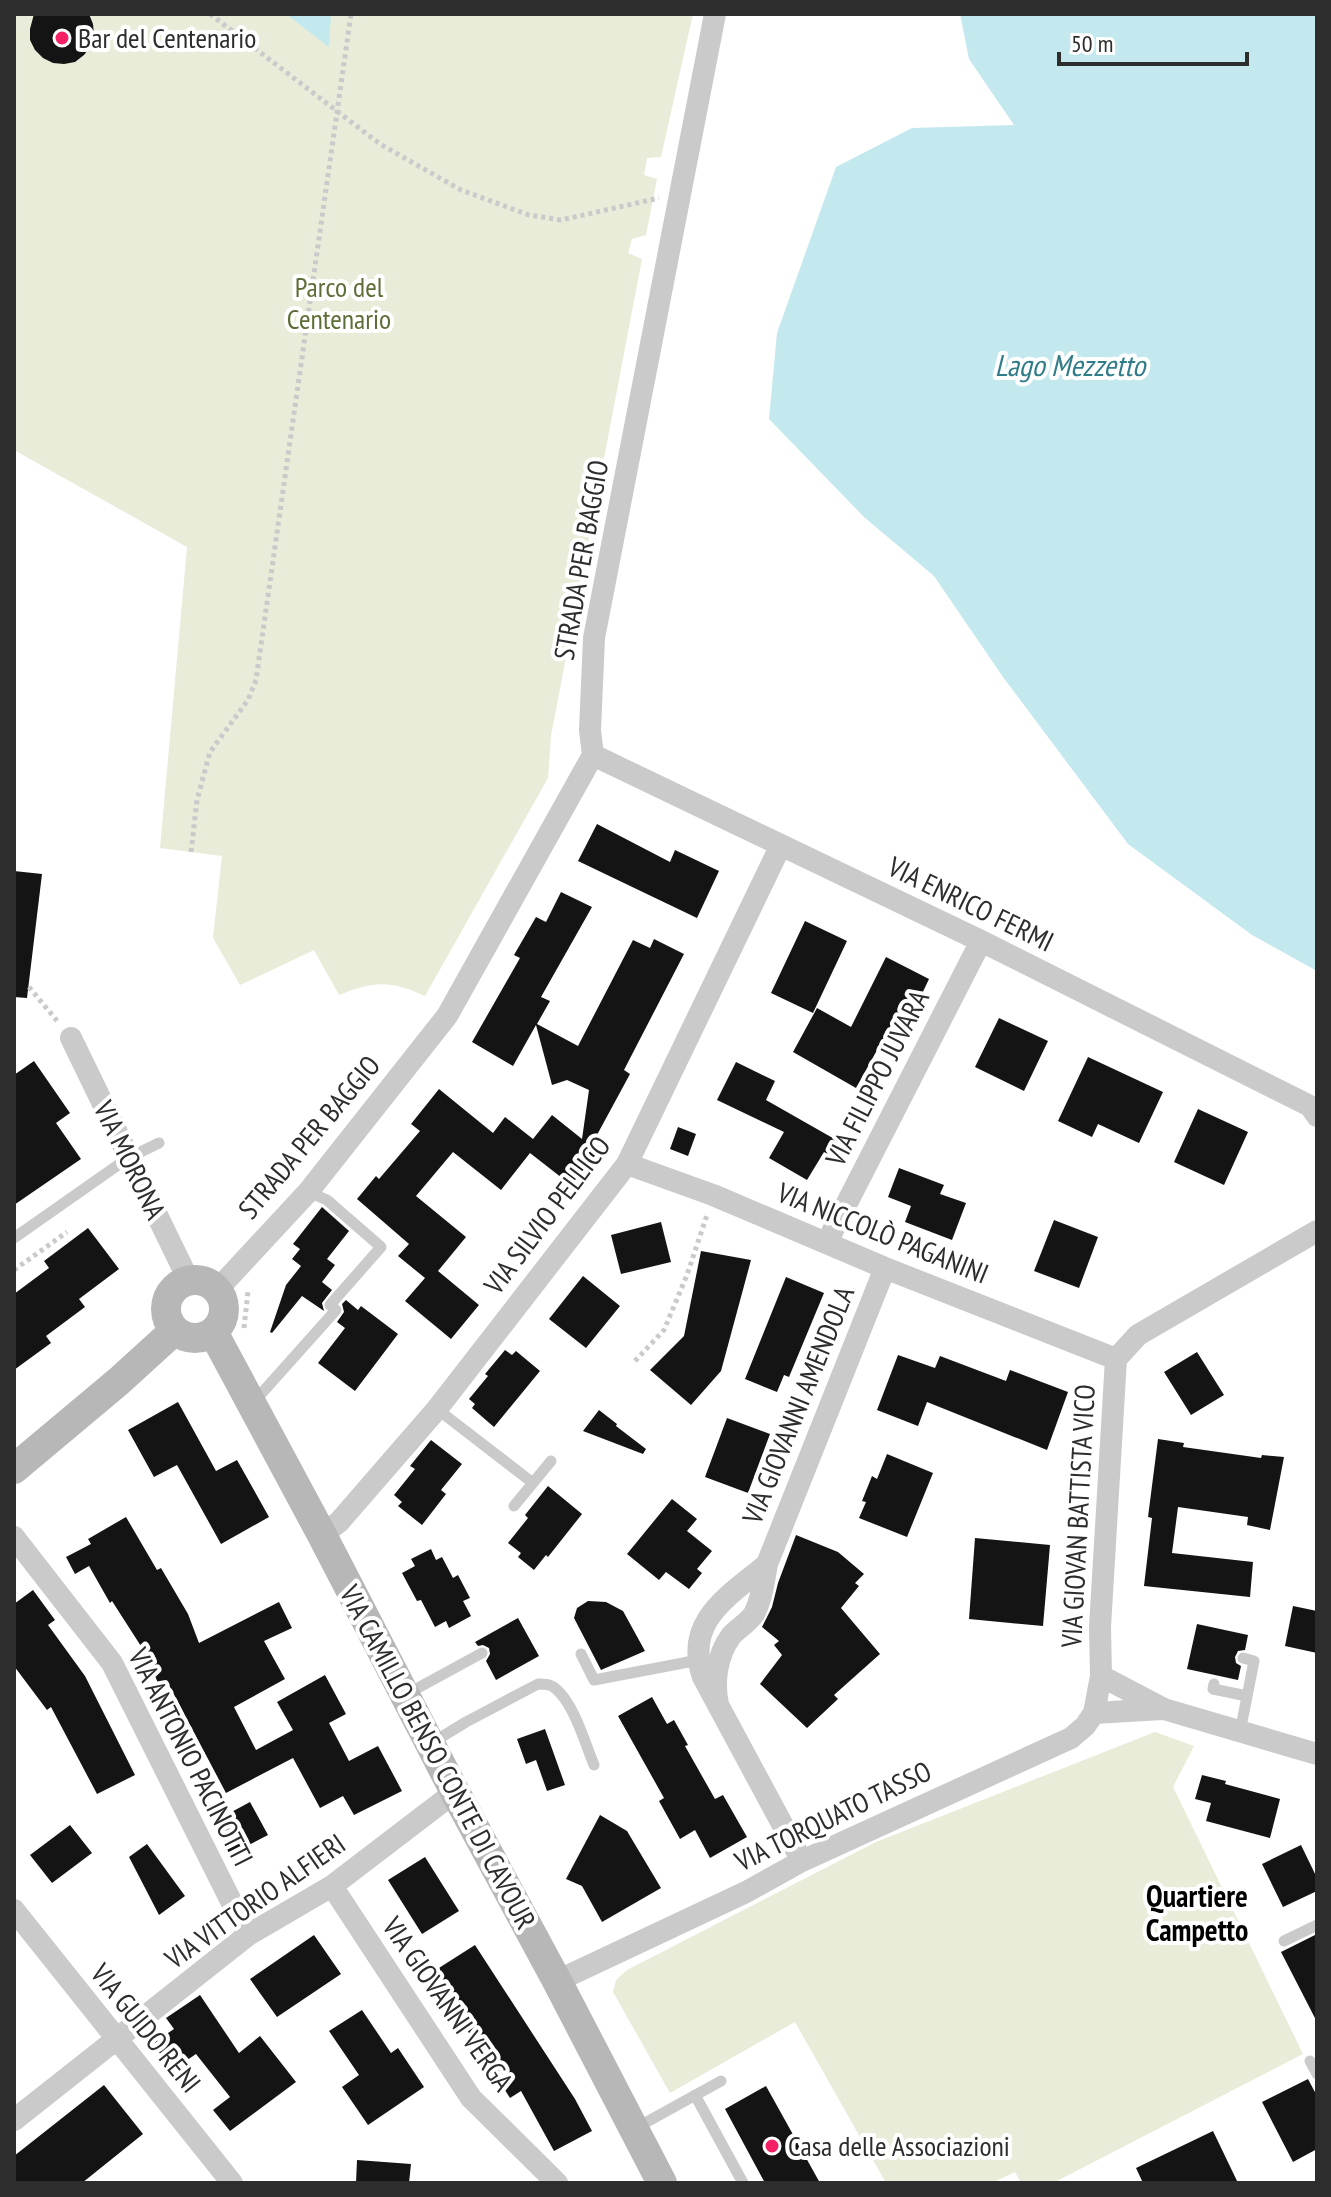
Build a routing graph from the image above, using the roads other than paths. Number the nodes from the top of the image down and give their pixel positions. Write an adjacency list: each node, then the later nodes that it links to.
1 (715, 14): 2 (street, STRADA PER BAGGIO)
2 (593, 755): 3 (street, VIA ENRICO FERMI); 10 (street, STRADA PER BAGGIO)
3 (780, 847): 4 (street, VIA ENRICO FERMI); 9 (street, VIA SILVIO PELLICO)
4 (981, 941): 6 (street, VIA ENRICO FERMI); 13 (street, VIA FILIPPO JUVARA)
5 (71, 1038): 8 (street, VIA MORONA)
6 (1317, 1116)
7 (159, 1143): 8 (lane)
8 (128, 1158): 12 (lane); 15 (street, VIA MORONA)
9 (627, 1164): 13 (street, VIA NICCOLÒ PAGANINI); 20 (street, VIA SILVIO PELLICO)
10 (308, 1192): 15 (street, STRADA PER BAGGIO); 19 (lane)
11 (1317, 1231): 18 (street, VIA GIOVAN BATTISTA VICO)
12 (14, 1238)
13 (827, 1242): 14 (street, VIA NICCOLÒ PAGANINI)
14 (885, 1268): 18 (street, VIA NICCOLÒ PAGANINI); 27 (street, VIA GIOVANNI AMENDOLA)
15 (203, 1286): 16 (main road); 17 (main road)
16 (175, 1330): 17 (main road); 22 (main road)
17 (213, 1332): 19 (main road, VIA CAMILLO BENSO CONTE DI CAVOUR)
18 (1116, 1359): 32 (street, VIA GIOVAN BATTISTA VICO)
19 (251, 1406): 25 (main road, VIA CAMILLO BENSO CONTE DI CAVOUR)
20 (437, 1409): 23 (lane); 25 (street, VIA SILVIO PELLICO)
21 (551, 1461): 23 (lane)
22 (14, 1469)
23 (533, 1483): 24 (lane)
24 (514, 1506)
25 (322, 1535): 34 (main road, VIA CAMILLO BENSO CONTE DI CAVOUR)
26 (14, 1537): 48 (street, VIA ANTONIO PACINOTTI)
27 (767, 1564): 31 (street, VIA GIOVANNI AMENDOLA); 36 (street, VIA GIOVANNI AMENDOLA)
28 (482, 1653): 34 (lane)
29 (581, 1654): 31 (lane)
30 (1243, 1658): 35 (lane)
31 (699, 1660): 36 (street)
32 (1101, 1676): 37 (street); 38 (street)
33 (1214, 1684): 35 (lane)
34 (404, 1695): 40 (main road, VIA CAMILLO BENSO CONTE DI CAVOUR)
35 (1247, 1696): 39 (lane)
36 (718, 1704): 44 (street)
37 (1164, 1709): 38 (street); 39 (street)
38 (1094, 1713): 44 (street, VIA TORQUATO TASSO)
39 (1240, 1732): 41 (street)
40 (430, 1744): 42 (lane); 43 (main road, VIA CAMILLO BENSO CONTE DI CAVOUR)
41 (1317, 1754)
42 (594, 1765)
43 (455, 1792): 45 (street, VIA VITTORIO ALFIERI); 50 (main road, VIA CAMILLO BENSO CONTE DI CAVOUR)
44 (802, 1861): 50 (street, VIA TORQUATO TASSO)
45 (332, 1886): 48 (street, VIA VITTORIO ALFIERI); 59 (street, VIA GIOVANNI VERGA)
46 (14, 1910): 51 (street, VIA GUIDO RENI)
47 (1317, 1925): 49 (lane)
48 (248, 1935): 51 (street, VIA VITTORIO ALFIERI)
49 (1284, 1941)
50 (557, 1981): 57 (main road, VIA CAMILLO BENSO CONTE DI CAVOUR)
51 (116, 2039): 56 (street, VIA VITTORIO ALFIERI); 58 (street, VIA GUIDO RENI)
52 (1310, 2061): 53 (lane)
53 (1317, 2074)
54 (721, 2081): 55 (lane)
55 (695, 2095): 57 (lane); 61 (lane)
56 (14, 2120)
57 (633, 2129): 60 (main road, VIA CAMILLO BENSO CONTE DI CAVOUR)
58 (232, 2183)
59 (557, 2183)
60 (662, 2183)
61 (743, 2183)

